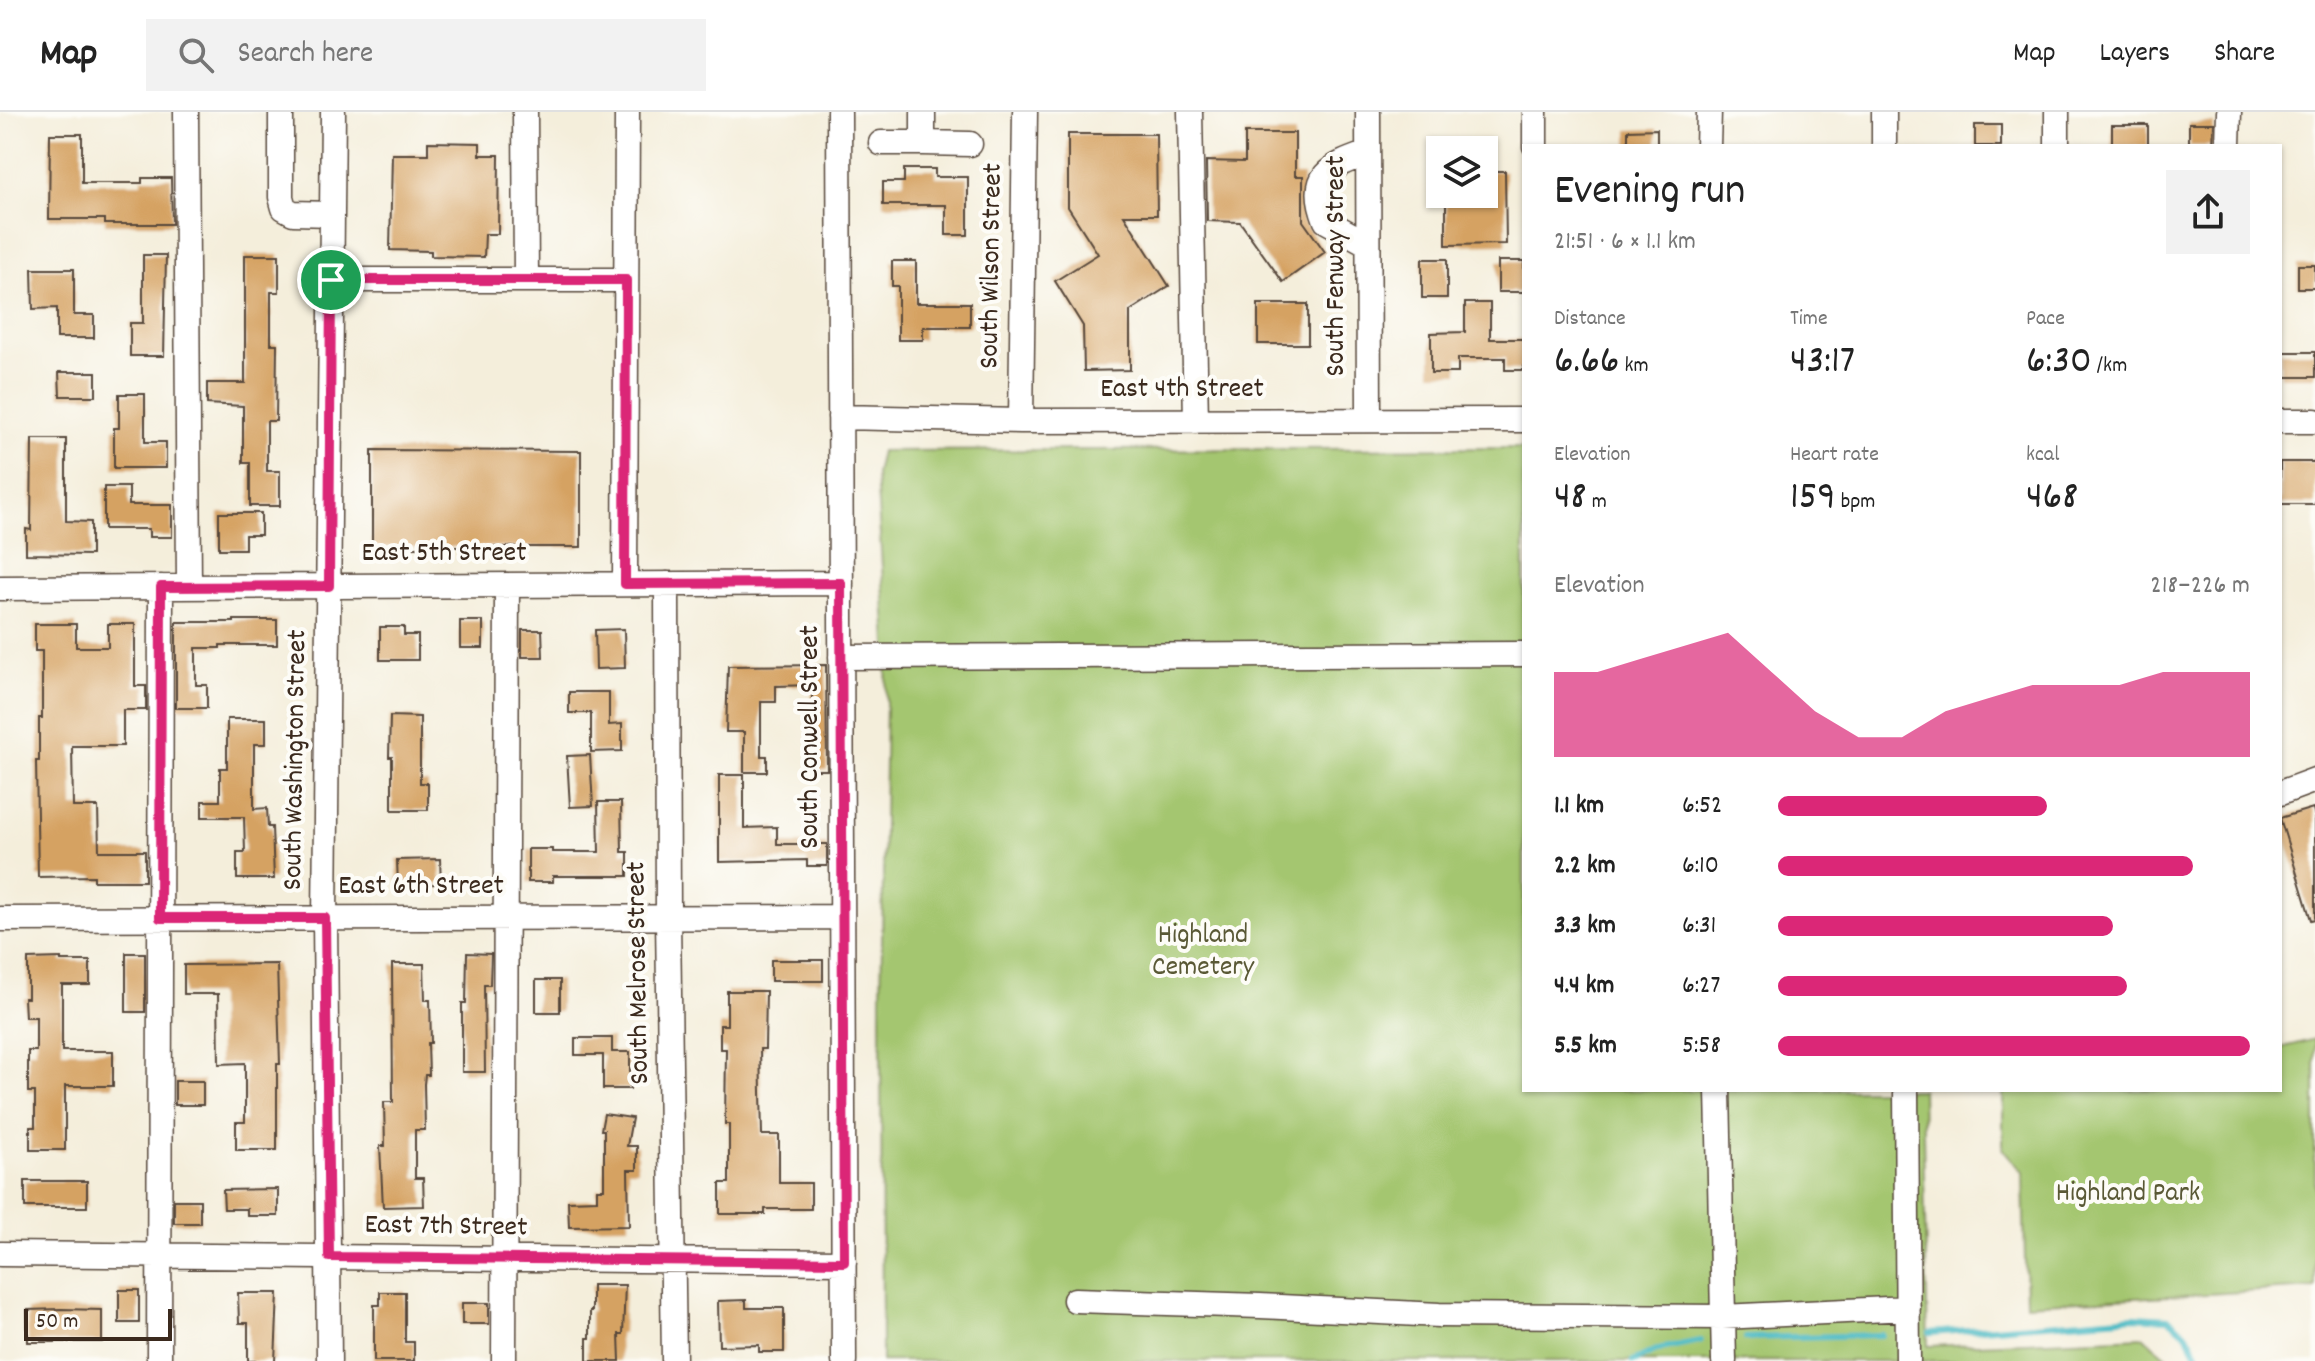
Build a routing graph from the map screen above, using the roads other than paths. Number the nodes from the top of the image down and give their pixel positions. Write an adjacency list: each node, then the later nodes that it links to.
1 (186, 112): 43 (street)
2 (281, 112): 25 (street)
3 (333, 112): 25 (street, South Washington Street)
4 (525, 112): 28 (street)
5 (627, 112): 29 (street)
6 (839, 112): 30 (street, South Conwell Street)
7 (923, 112): 17 (street)
8 (1025, 112): 33 (street, South Wilson Street)
9 (1190, 112): 34 (street)
10 (1368, 112): 24 (street, South Fenway Street)
11 (1535, 112): 19 (street)
12 (1709, 112): 20 (street)
13 (1884, 112): 21 (street)
14 (2057, 112): 22 (street)
15 (2229, 112): 23 (street)
16 (881, 143): 17 (street)
17 (923, 143): 18 (street)
18 (970, 144)
19 (1535, 144)
20 (1708, 144)
21 (1884, 144)
22 (2057, 144)
23 (2228, 144)
24 (1368, 153): 26 (street, South Fenway Street); 26 (street)
25 (332, 214): 27 (street, South Washington Street)
26 (1368, 244): 31 (street, South Fenway Street)
27 (331, 280): 28 (street); 41 (street, South Washington Street)
28 (526, 280): 29 (street)
29 (626, 280): 38 (street)
30 (840, 417): 33 (street, East 4th Street); 37 (street, South Conwell Street)
31 (1369, 420): 32 (street, East 4th Street); 34 (street, East 4th Street)
32 (1522, 420)
33 (1021, 421): 34 (street, East 4th Street)
34 (1196, 421)
35 (2282, 421): 36 (street)
36 (2315, 421)
37 (841, 583): 39 (street, East 5th Street); 46 (street, South Conwell Street)
38 (625, 584): 39 (street, East 5th Street); 40 (street, East 5th Street)
39 (667, 584): 53 (street, South Melrose Street)
40 (507, 585): 41 (street, East 5th Street); 52 (street)
41 (329, 586): 43 (street, East 5th Street); 51 (street, South Washington Street)
42 (161, 587): 43 (street, East 5th Street); 44 (street, East 5th Street); 50 (street)
43 (189, 587)
44 (0, 588)
45 (1522, 654): 46 (street)
46 (841, 657): 49 (street, South Conwell Street)
47 (2315, 780): 48 (street)
48 (2282, 792)
49 (842, 917): 53 (street, East 6th Street); 62 (street, South Conwell Street)
50 (160, 918): 51 (street, East 6th Street); 54 (street, East 6th Street); 58 (street)
51 (325, 918): 52 (street, East 6th Street); 59 (street, South Washington Street)
52 (505, 918): 53 (street, East 6th Street); 60 (street)
53 (668, 918): 61 (street, South Melrose Street)
54 (0, 919)
55 (1718, 1092): 65 (street)
56 (1906, 1092): 64 (street)
57 (0, 1254): 58 (street, East 7th Street)
58 (160, 1255): 59 (street, East 7th Street); 66 (street)
59 (329, 1257): 60 (street, East 7th Street); 67 (street, South Washington Street)
60 (504, 1259): 61 (street, East 7th Street); 68 (street)
61 (674, 1260): 62 (street, East 7th Street); 69 (street, South Melrose Street)
62 (844, 1262): 70 (street, South Conwell Street)
63 (1075, 1300): 65 (street)
64 (1908, 1308): 65 (street); 72 (street)
65 (1722, 1317): 71 (street)
66 (159, 1361)
67 (329, 1361)
68 (504, 1361)
69 (674, 1361)
70 (844, 1361)
71 (1724, 1361)
72 (1908, 1361)

